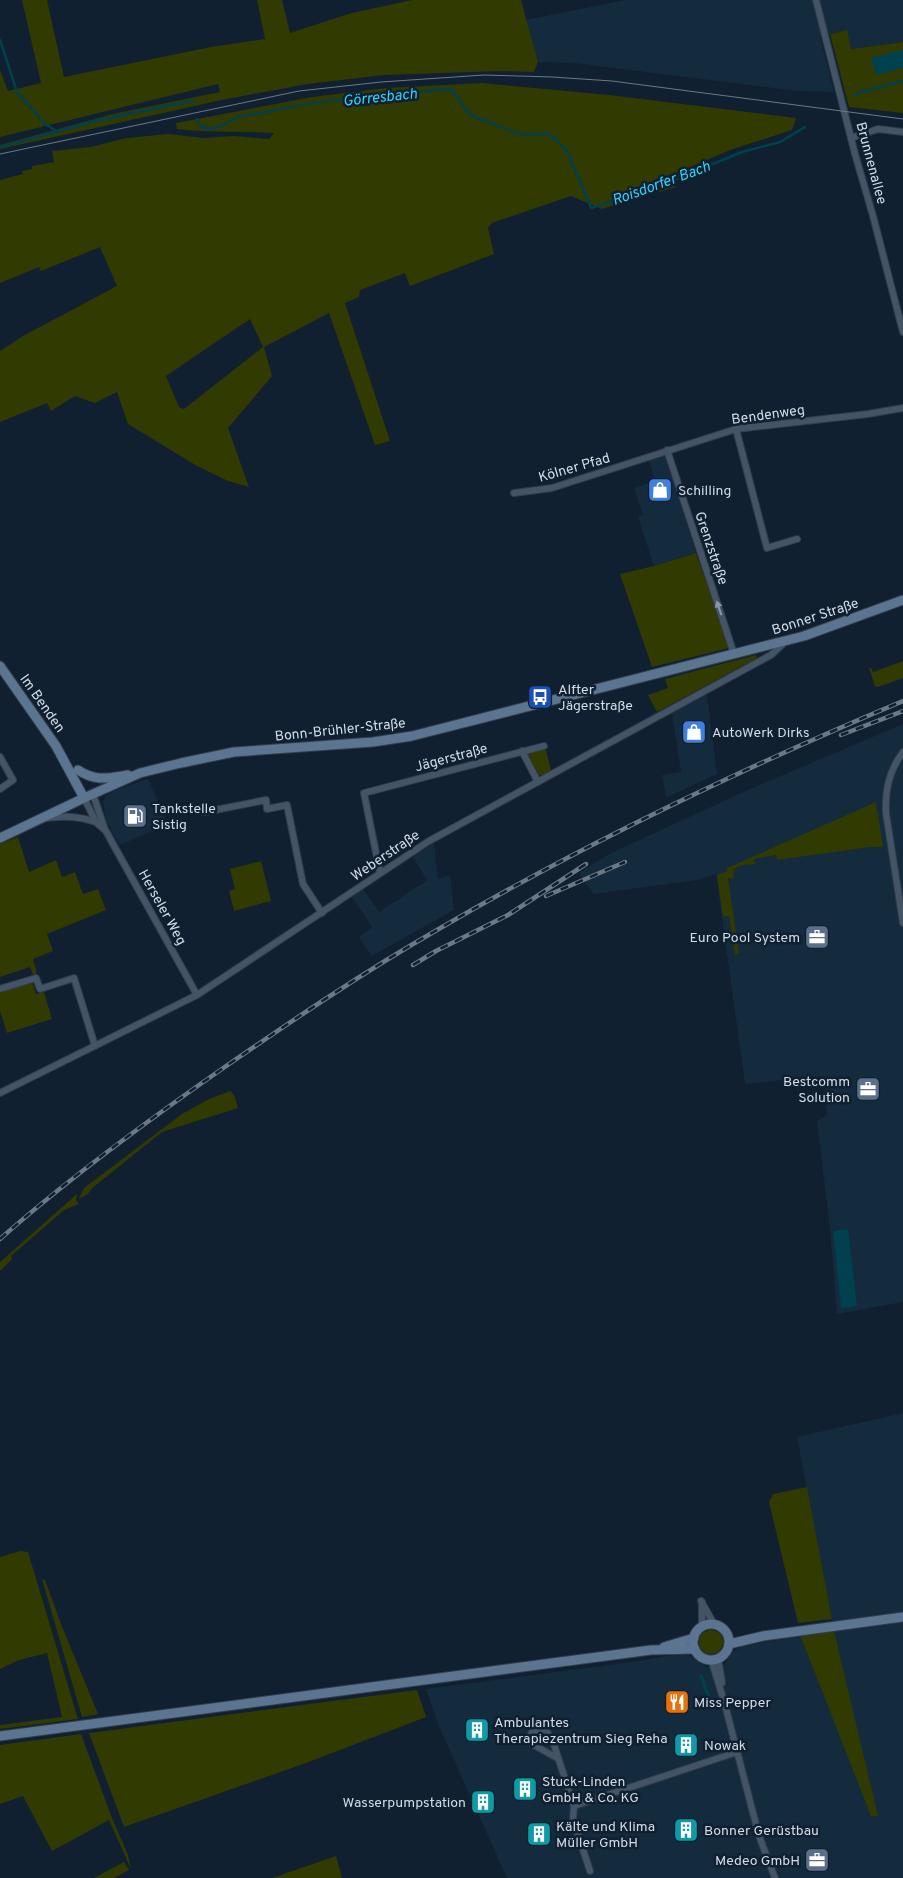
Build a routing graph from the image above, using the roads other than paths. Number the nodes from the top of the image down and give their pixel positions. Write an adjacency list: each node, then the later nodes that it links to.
1 (816, 0): 3 (street, Brunnenallee)
2 (903, 132): 3 (street)
3 (851, 138): 4 (street, Brunnenallee)
4 (903, 332)
5 (903, 408): 6 (street, Bendenweg)
6 (736, 428): 7 (street, Bendenweg); 10 (street)
7 (667, 450): 8 (street, Bendenweg); 13 (street, Grenzstraße, one-way to 7)
8 (640, 460): 9 (street, Kölner Pfad)
9 (514, 493)
10 (796, 540)
11 (903, 600): 12 (street, Bonner Straße)
12 (786, 641): 13 (street, Bonner Straße); 22 (street, Weberstraße)
13 (734, 654): 21 (street, Bonn-Brühler-Straße)
14 (0, 666): 19 (street, Im Benden)
15 (544, 746): 16 (street, Jägerstraße)
16 (522, 751): 22 (street); 31 (street, Jägerstraße)
17 (903, 752): 33 (street)
18 (0, 757): 23 (street)
19 (63, 757): 20 (street, Im Benden); 25 (street, Im Benden)
20 (78, 770): 21 (street); 24 (street, Im Benden)
21 (140, 773): 24 (street, Bonn-Brühler-Straße)
22 (538, 782): 31 (street, Weberstraße)
23 (0, 789)
24 (93, 794): 25 (street, Bonn-Brühler-Straße); 29 (street, Herseler Weg)
25 (84, 798): 27 (street, Bonn-Brühler-Straße); 28 (street, Herseler Weg)
26 (205, 812): 32 (street)
27 (40, 819): 28 (street, Bonn-Brühler-Straße); 30 (street, Bonn-Brühler-Straße)
28 (96, 822): 29 (street, Herseler Weg)
29 (106, 831): 35 (street, Herseler Weg)
30 (0, 838)
31 (380, 873): 32 (street, Weberstraße)
32 (322, 913): 35 (street, Weberstraße)
33 (903, 923)
34 (0, 989): 36 (street)
35 (197, 995): 36 (street, Weberstraße)
36 (95, 1046): 37 (street, Weberstraße)
37 (0, 1093)
38 (903, 1617): 42 (street)
39 (714, 1624): 40 (street); 40 (street); 42 (street)
40 (702, 1627): 41 (street)
41 (694, 1638): 43 (street); 44 (street)
42 (728, 1640): 45 (street)
43 (696, 1649): 44 (street); 45 (street)
44 (652, 1650): 46 (street)
45 (714, 1659): 47 (street)
46 (0, 1736)
47 (737, 1752): 49 (street); 51 (street)
48 (557, 1758): 48 (street); 49 (street)
49 (574, 1806): 50 (street)
50 (590, 1871)
51 (775, 1878)

